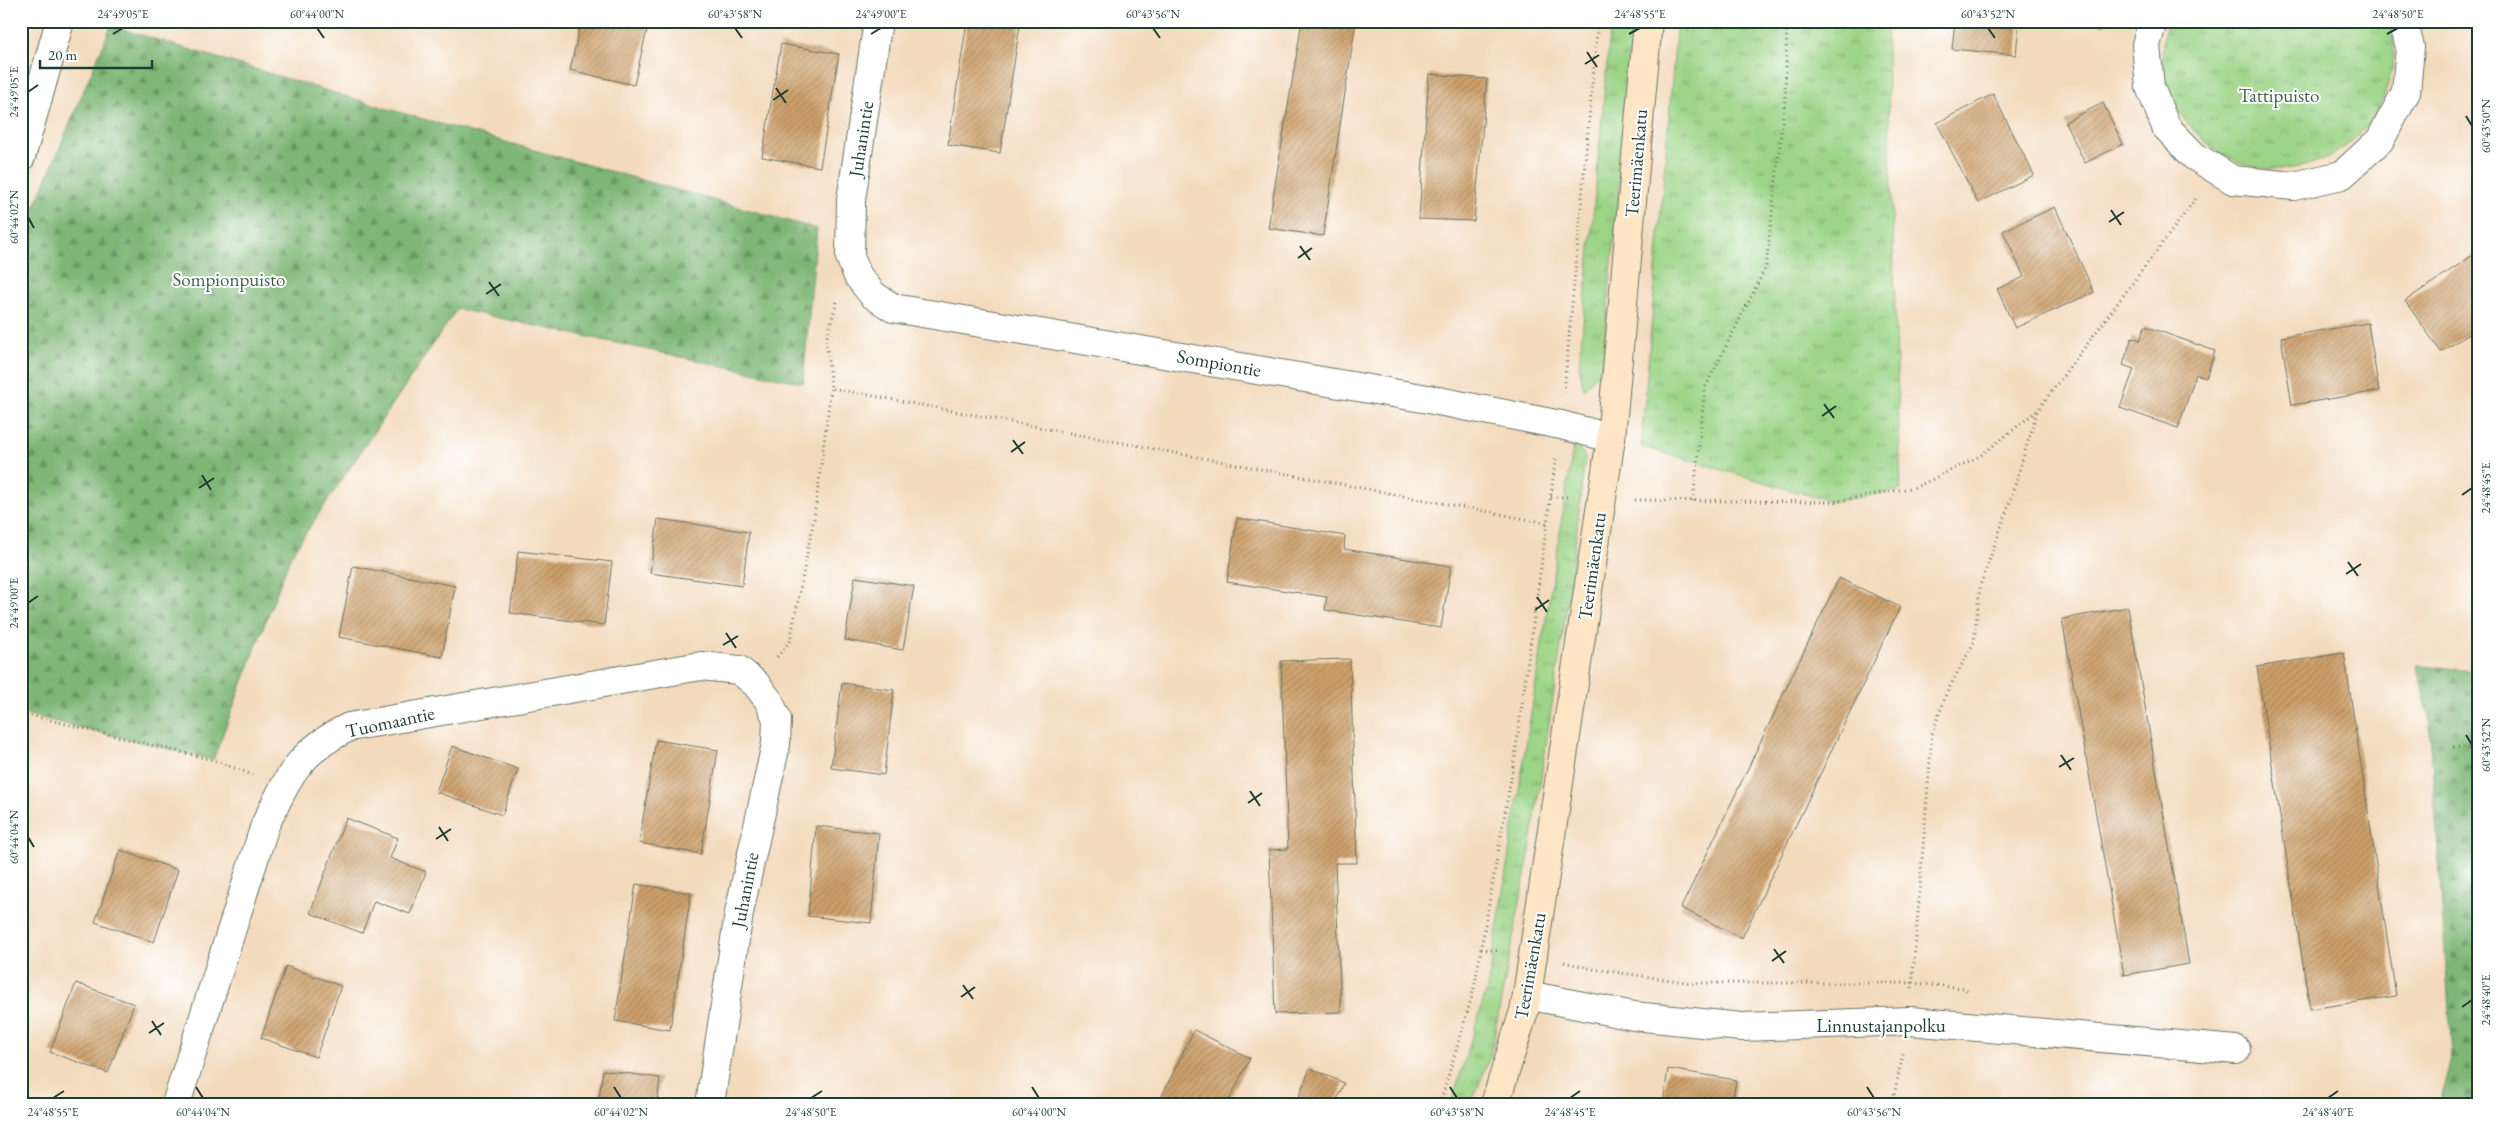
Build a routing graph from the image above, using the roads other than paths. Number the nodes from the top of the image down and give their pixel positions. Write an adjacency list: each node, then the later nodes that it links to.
1 (60, 21): 6 (street)
2 (878, 21): 7 (street, Juhanintie)
3 (1648, 21): 8 (street, Teerimäenkatu)
4 (2153, 21): 5 (street)
5 (2402, 21)
6 (21, 157)
7 (850, 257): 8 (street, Sompiontie)
8 (1611, 438): 10 (street, Teerimäenkatu)
9 (756, 684): 12 (street, Tuomaantie); 13 (street, Juhanintie)
10 (1527, 995): 11 (street, Linnustajanpolku); 14 (street, Teerimäenkatu)
11 (2236, 1050)
12 (176, 1104)
13 (710, 1104)
14 (1495, 1104)

